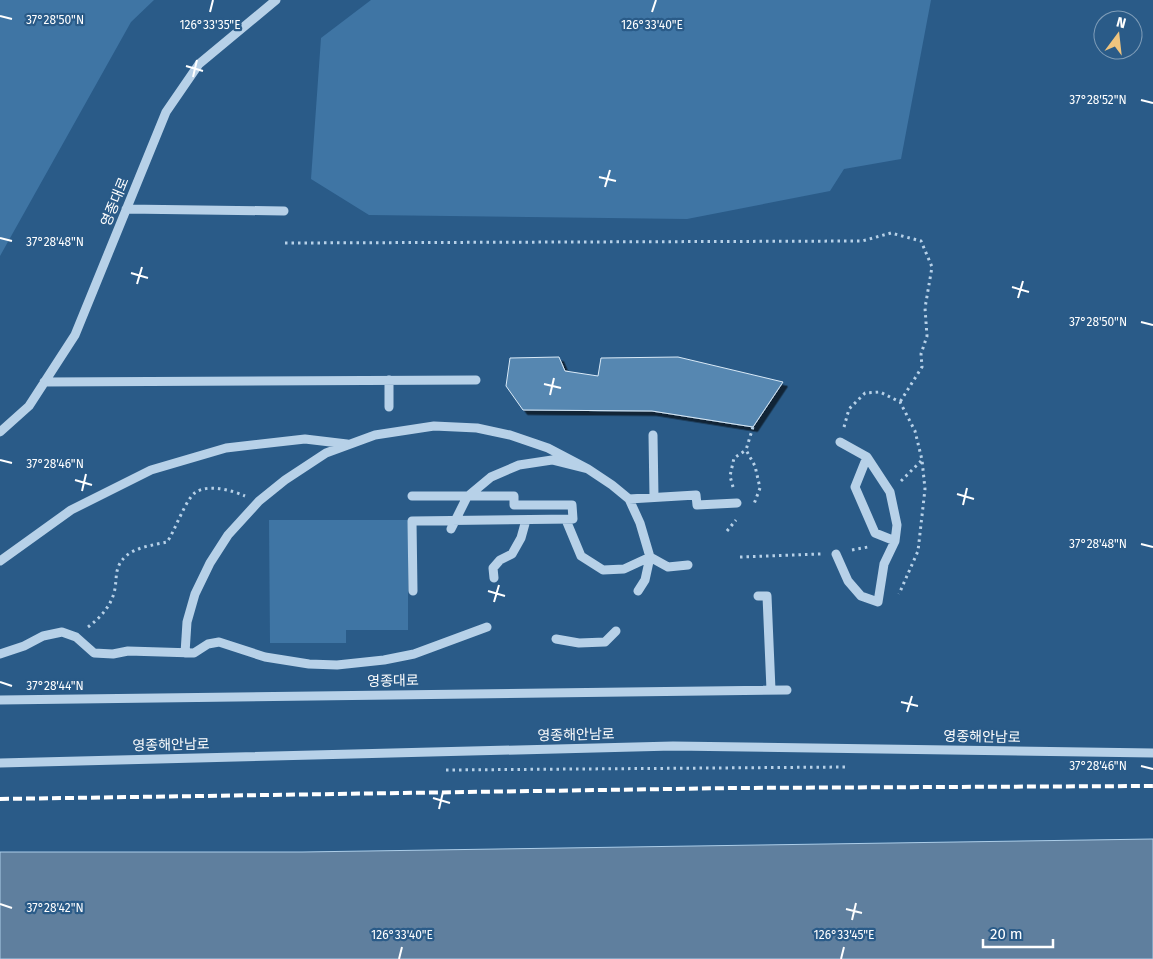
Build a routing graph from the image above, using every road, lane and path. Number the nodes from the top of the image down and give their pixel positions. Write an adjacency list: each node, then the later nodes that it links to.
1 (276, 0): 2 (street, 영종대로)
2 (126, 209): 3 (street); 7 (street, 영종대로)
3 (284, 211)
4 (285, 243): 8 (path)
5 (389, 380): 6 (street); 7 (street); 9 (street)
6 (476, 380)
7 (44, 382): 11 (street, 영종대로)
8 (900, 402): 13 (path); 17 (path)
9 (390, 407)
10 (753, 427): 15 (path)
11 (0, 432)
12 (653, 435): 22 (street)
13 (840, 442): 16 (street)
14 (350, 444): 18 (street); 24 (street); 37 (street)
15 (746, 450): 25 (path); 26 (path)
16 (867, 457): 19 (street); 33 (street)
17 (922, 460): 19 (path); 42 (path)
18 (588, 469): 21 (street); 23 (street)
19 (890, 492): 33 (street)
20 (412, 496): 21 (street)
21 (468, 496): 29 (street); 31 (street)
22 (654, 497): 23 (street); 25 (street)
23 (629, 499): 35 (street)
24 (259, 502): 46 (path); 48 (street)
25 (737, 503): 30 (path)
26 (748, 510)
27 (742, 515): 30 (path)
28 (526, 520): 29 (street); 31 (street); 39 (street)
29 (566, 520): 35 (street)
30 (735, 521): 32 (path)
31 (453, 525): 40 (street)
32 (727, 531)
33 (895, 541): 34 (path); 34 (street)
34 (836, 554): 36 (path)
35 (650, 557): 38 (street); 41 (street)
36 (740, 557)
37 (0, 561)
38 (688, 565)
39 (494, 578)
40 (414, 591)
41 (638, 591)
42 (899, 594)
43 (758, 596): 50 (street)
44 (487, 627): 48 (street)
45 (616, 631): 47 (street)
46 (76, 637): 48 (street); 49 (street)
47 (556, 638)
48 (185, 653)
49 (0, 654)
50 (771, 690): 51 (street, 영종대로); 52 (street, 영종대로)
51 (787, 690)
52 (0, 700)
53 (1153, 753): 54 (street, 영종해안남로)
54 (0, 764)
55 (847, 767): 56 (path)
56 (441, 770)

